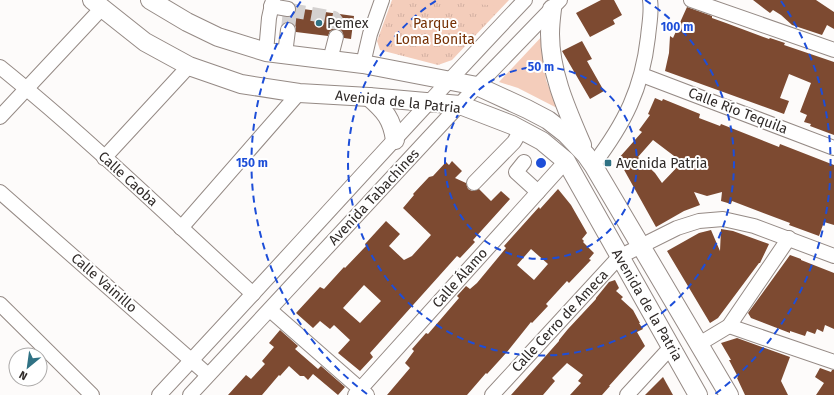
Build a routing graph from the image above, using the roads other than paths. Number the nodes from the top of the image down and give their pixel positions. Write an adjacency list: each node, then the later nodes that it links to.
1 (150, 0): 13 (main road, Avenida de la Patria)
2 (382, 0): 16 (street)
3 (525, 0): 20 (street, Avenida Tabachines)
4 (650, 0): 19 (street)
5 (691, 0): 12 (street)
6 (272, 3): 9 (street); 13 (street)
7 (97, 4): 17 (main road, Avenida de la Patria); 22 (street)
8 (556, 4): 21 (street, Avenida Tabachines); 32 (main road)
9 (288, 9)
10 (288, 30): 14 (street)
11 (336, 37): 15 (street)
12 (834, 50)
13 (266, 52): 14 (main road, Avenida de la Patria)
14 (285, 54): 15 (main road, Avenida de la Patria)
15 (330, 60): 16 (main road, Avenida de la Patria)
16 (363, 64): 20 (main road, Avenida de la Patria)
17 (189, 66): 23 (main road, Avenida de la Patria); 31 (street)
18 (0, 67): 22 (street, Calle Caoba)
19 (642, 75): 30 (street, Calle Río Tequila); 32 (street)
20 (449, 80): 21 (main road, Avenida de la Patria); 25 (street, Avenida Tabachines)
21 (477, 86): 26 (street, Avenida Tabachines); 32 (main road, Avenida de la Patria)
22 (26, 88): 27 (street); 31 (street, Calle Caoba)
23 (299, 93): 24 (main road, Avenida de la Patria); 38 (street)
24 (370, 97): 25 (main road, Avenida de la Patria); 29 (main road)
25 (430, 102): 26 (main road, Avenida de la Patria); 29 (street, Avenida Tabachines)
26 (460, 105): 28 (main road, Avenida de la Patria); 45 (street, Avenida Tabachines)
27 (0, 117)
28 (521, 130): 33 (main road, Avenida de la Patria); 35 (street)
29 (395, 140): 43 (street, Avenida Tabachines)
30 (834, 148)
31 (104, 158): 38 (street, Calle Caoba)
32 (590, 160): 40 (main road, Avenida de la Patria)
33 (566, 161): 37 (street, Calle Álamo); 42 (main road, Avenida de la Patria)
34 (524, 162): 37 (street)
35 (474, 183)
36 (0, 192): 49 (street, Calle Vainillo)
37 (538, 192): 52 (street, Calle Álamo)
38 (181, 228): 43 (street, Calle Caoba)
39 (789, 238): 40 (street, Calle Cerro de Ameca); 41 (street, Calle Cerro de Ameca); 46 (street)
40 (641, 245): 42 (street, Calle Cerro de Ameca); 47 (main road, Avenida de la Patria)
41 (834, 256)
42 (619, 257): 48 (main road, Avenida de la Patria); 56 (street, Calle Cerro de Ameca)
43 (253, 294): 49 (street, Avenida Tabachines)
44 (0, 305): 53 (street)
45 (270, 310): 51 (street, Avenida Tabachines); 52 (street)
46 (729, 326): 47 (street); 50 (street)
47 (699, 344): 59 (main road, Avenida de la Patria)
48 (671, 348): 57 (street); 58 (main road, Avenida de la Patria)
49 (192, 360): 51 (street, Calle Vainillo); 54 (street, Avenida Tabachines)
50 (834, 362)
51 (208, 375): 55 (street, Avenida Tabachines)
52 (361, 393)
53 (92, 395)
54 (159, 395)
55 (190, 395)
56 (492, 395)
57 (627, 395)
58 (698, 395)
59 (729, 395)

